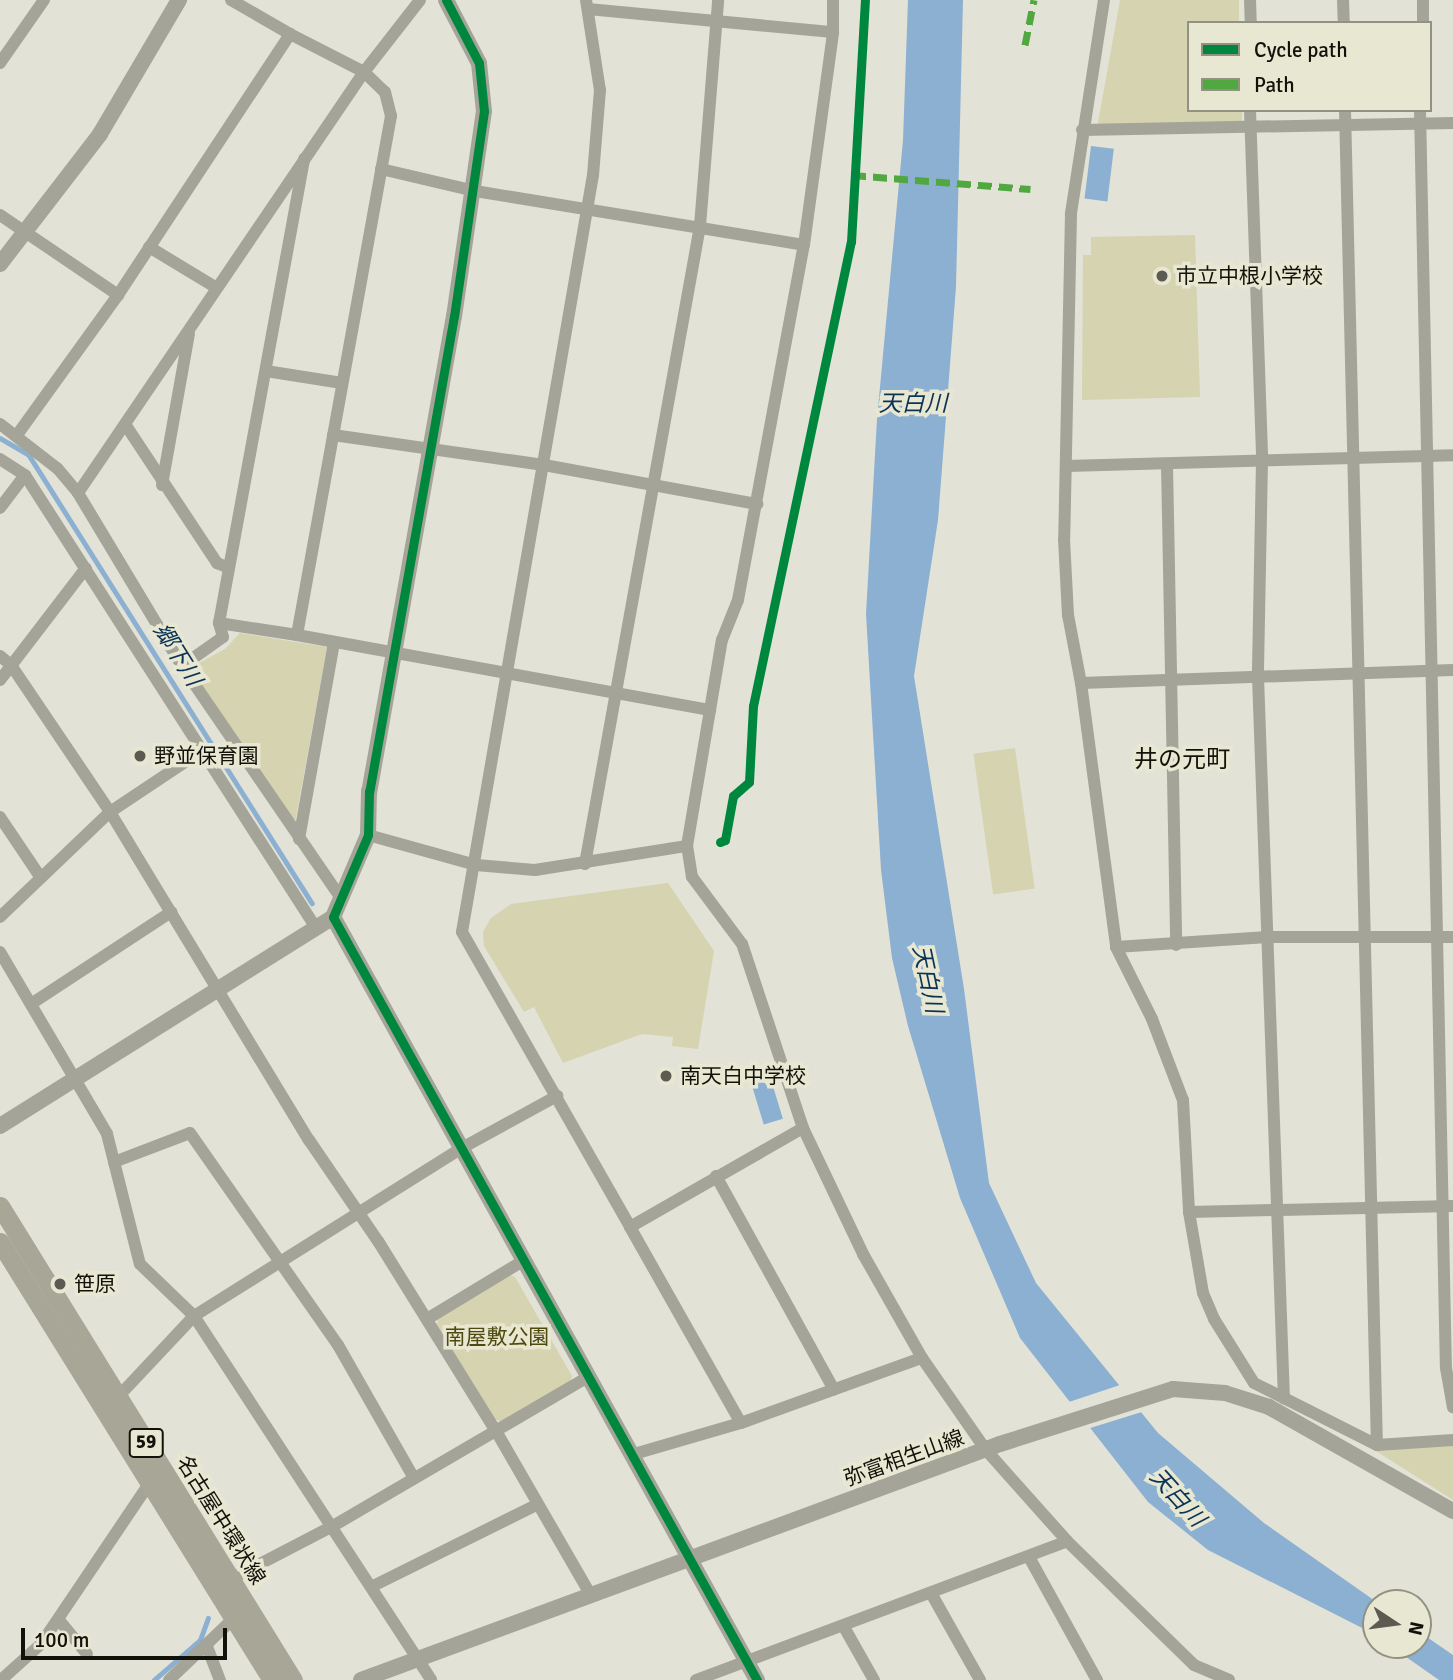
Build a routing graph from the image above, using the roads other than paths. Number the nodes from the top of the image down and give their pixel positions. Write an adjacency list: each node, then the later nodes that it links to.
1 (44, 0): 19 (street)
2 (179, 0): 34 (street)
3 (231, 0): 18 (street)
4 (420, 0): 20 (street)
5 (446, 0): 30 (street)
6 (718, 0): 13 (street)
7 (833, 0): 17 (street)
8 (1104, 0): 27 (street)
9 (1250, 0): 14 (street)
10 (1343, 0): 15 (street)
11 (1423, 0): 16 (street)
12 (587, 5): 13 (street); 31 (street)
13 (716, 18): 17 (street); 33 (street)
14 (1251, 21)
15 (1343, 21)
16 (1423, 21)
17 (833, 32): 35 (street)
18 (290, 34): 20 (street); 36 (street)
19 (0, 62)
20 (363, 72): 28 (street); 29 (street)
21 (1250, 112): 26 (street)
22 (1345, 112): 25 (street)
23 (1420, 117): 24 (street); 25 (street); 49 (street)
24 (1453, 123)
25 (1345, 125): 26 (street); 50 (street)
26 (1250, 127): 27 (street); 52 (street)
27 (1082, 130): 55 (street)
28 (304, 159): 38 (street); 41 (street)
29 (381, 169): 30 (street); 42 (street)
30 (475, 191): 31 (street); 47 (street)
31 (587, 206): 33 (street); 54 (street)
32 (0, 215): 34 (street)
33 (699, 226): 35 (street); 57 (street)
34 (28, 233): 37 (street); 39 (street)
35 (804, 245): 60 (street)
36 (149, 247): 38 (street); 39 (street)
37 (0, 264)
38 (217, 288): 40 (street)
39 (118, 295): 45 (street)
40 (190, 329): 44 (street); 58 (street)
41 (265, 371): 42 (street); 63 (street)
42 (342, 383): 46 (street)
43 (0, 424): 45 (street)
44 (125, 424): 58 (street); 59 (street)
45 (17, 435): 59 (street)
46 (333, 435): 47 (street); 65 (street)
47 (428, 449): 54 (street); 67 (street)
48 (1453, 455): 49 (street)
49 (1430, 456): 50 (street); 72 (street)
50 (1355, 458): 52 (street); 74 (street)
51 (0, 459): 56 (street)
52 (1262, 461): 53 (street); 75 (street)
53 (1167, 464): 55 (street); 77 (street)
54 (544, 465): 57 (street); 73 (street)
55 (1067, 466): 78 (street)
56 (25, 475): 61 (street); 62 (street)
57 (652, 484): 60 (street); 79 (street)
58 (162, 485): 63 (street)
59 (78, 493): 70 (street)
60 (757, 504): 80 (street)
61 (0, 508)
62 (86, 568): 69 (street); 81 (street)
63 (229, 568): 64 (street)
64 (219, 623): 65 (street); 70 (street)
65 (297, 635): 66 (street)
66 (334, 642): 67 (street); 85 (street)
67 (394, 655): 73 (street); 84 (street)
68 (0, 656): 69 (street)
69 (11, 665): 76 (street); 82 (street)
70 (182, 666): 85 (street)
71 (1453, 670): 72 (street)
72 (1434, 671): 74 (street); 97 (street)
73 (510, 673): 79 (street); 88 (street)
74 (1355, 674): 75 (street); 95 (street)
75 (1258, 677): 77 (street); 96 (street)
76 (0, 680)
77 (1169, 680): 78 (street); 99 (street)
78 (1082, 683): 100 (street)
79 (615, 692): 80 (street); 87 (street)
80 (710, 710): 86 (street)
81 (203, 750): 82 (street); 94 (street)
82 (110, 812): 89 (street); 91 (street)
83 (0, 817): 89 (street)
84 (368, 835): 88 (street); 90 (street)
85 (299, 839): 90 (street)
86 (687, 846): 87 (street); 107 (street)
87 (584, 864): 88 (street)
88 (476, 865): 105 (street)
89 (41, 878): 92 (street)
90 (341, 898): 93 (street)
91 (171, 912): 102 (street); 103 (street)
92 (0, 917)
93 (334, 917): 94 (street); 108 (street)
94 (316, 928): 102 (street)
95 (1364, 935): 96 (street); 97 (street); 113 (street)
96 (1268, 937): 99 (street); 114 (street)
97 (1439, 937): 98 (street); 112 (street)
98 (1453, 937)
99 (1176, 945): 100 (street)
100 (1116, 947): 116 (street)
101 (0, 952): 103 (street)
102 (218, 989): 104 (street); 115 (street)
103 (31, 1004): 104 (street)
104 (74, 1078): 106 (street); 109 (street)
105 (556, 1096): 108 (street); 117 (street)
106 (0, 1126)
107 (803, 1128): 110 (street); 123 (street)
108 (460, 1149): 115 (street); 120 (street)
109 (114, 1162): 119 (street); 121 (street)
110 (716, 1176): 117 (street); 125 (street)
111 (0, 1206): 126 (main road, 名古屋中環状線 / 59)
112 (1449, 1206): 113 (street); 128 (street)
113 (1374, 1208): 114 (street); 132 (street)
114 (1280, 1210): 116 (street); 127 (street)
115 (358, 1211): 119 (street); 122 (street)
116 (1189, 1212): 127 (street)
117 (630, 1227): 129 (street)
118 (0, 1242): 136 (main road, 名古屋中環状線 / 59)
119 (279, 1262): 121 (street); 135 (street)
120 (522, 1262): 122 (street); 124 (street)
121 (194, 1316): 126 (street); 139 (street)
122 (426, 1319): 130 (street)
123 (922, 1358): 125 (street); 133 (street)
124 (586, 1378): 130 (street); 134 (street)
125 (834, 1390): 129 (street)
126 (117, 1398): 143 (main road, 名古屋中環状線 / 59)
127 (1284, 1399): 132 (street)
128 (1453, 1407)
129 (741, 1423): 134 (street)
130 (496, 1431): 135 (street); 137 (street)
131 (1453, 1440): 132 (street)
132 (1377, 1445)
133 (993, 1447): 138 (street, 弥富相生山線); 140 (street); 142 (street, 弥富相生山線)
134 (634, 1454): 142 (street)
135 (414, 1478): 139 (street)
136 (150, 1482): 147 (main road, 名古屋中環状線 / 59); 148 (street)
137 (536, 1504): 144 (street); 146 (street)
138 (1453, 1511)
139 (333, 1526): 143 (street); 144 (street)
140 (1067, 1541): 141 (street); 166 (street)
141 (1029, 1557): 145 (street); 165 (street)
142 (691, 1558): 146 (street, 弥富相生山線); 153 (street)
143 (231, 1579): 158 (main road, 名古屋中環状線 / 59)
144 (373, 1586): 152 (street)
145 (931, 1593): 149 (street); 164 (street)
146 (590, 1594): 152 (street, 弥富相生山線)
147 (234, 1618): 150 (street); 157 (main road, 名古屋中環状線 / 59)
148 (59, 1620): 151 (street); 154 (street)
149 (844, 1627): 153 (street); 163 (street)
150 (206, 1644): 155 (street); 156 (street)
151 (87, 1654)
152 (419, 1659): 159 (street, 弥富相生山線); 160 (street)
153 (745, 1659): 161 (street); 162 (street)
154 (1, 1680)
155 (169, 1680)
156 (220, 1680)
157 (272, 1680)
158 (293, 1680)
159 (360, 1680)
160 (431, 1680)
161 (696, 1680)
162 (757, 1680)
163 (874, 1680)
164 (980, 1680)
165 (1097, 1680)
166 (1230, 1680)

